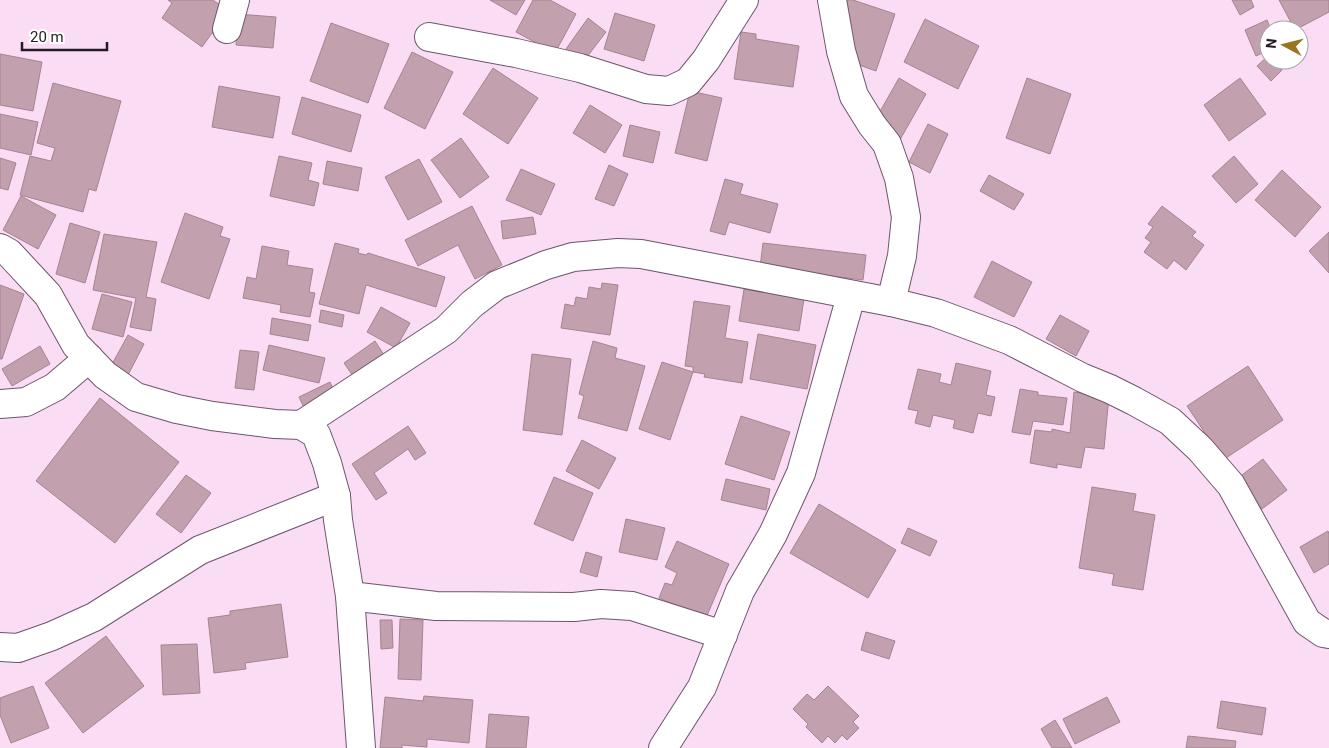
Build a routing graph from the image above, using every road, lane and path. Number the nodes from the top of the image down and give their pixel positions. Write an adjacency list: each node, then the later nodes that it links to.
1 (235, 0): 4 (street)
2 (744, 0): 5 (street)
3 (832, 0): 8 (street)
4 (227, 29)
5 (429, 37)
6 (0, 248): 9 (street)
7 (851, 296): 8 (street); 11 (street); 15 (street)
8 (891, 302): 14 (street)
9 (89, 358): 10 (street); 11 (street)
10 (0, 404)
11 (301, 425): 12 (street)
12 (336, 496): 13 (street); 16 (street)
13 (350, 596): 15 (street); 17 (street)
14 (1329, 634)
15 (723, 635): 18 (street)
16 (0, 647)
17 (361, 748)
18 (663, 748)

